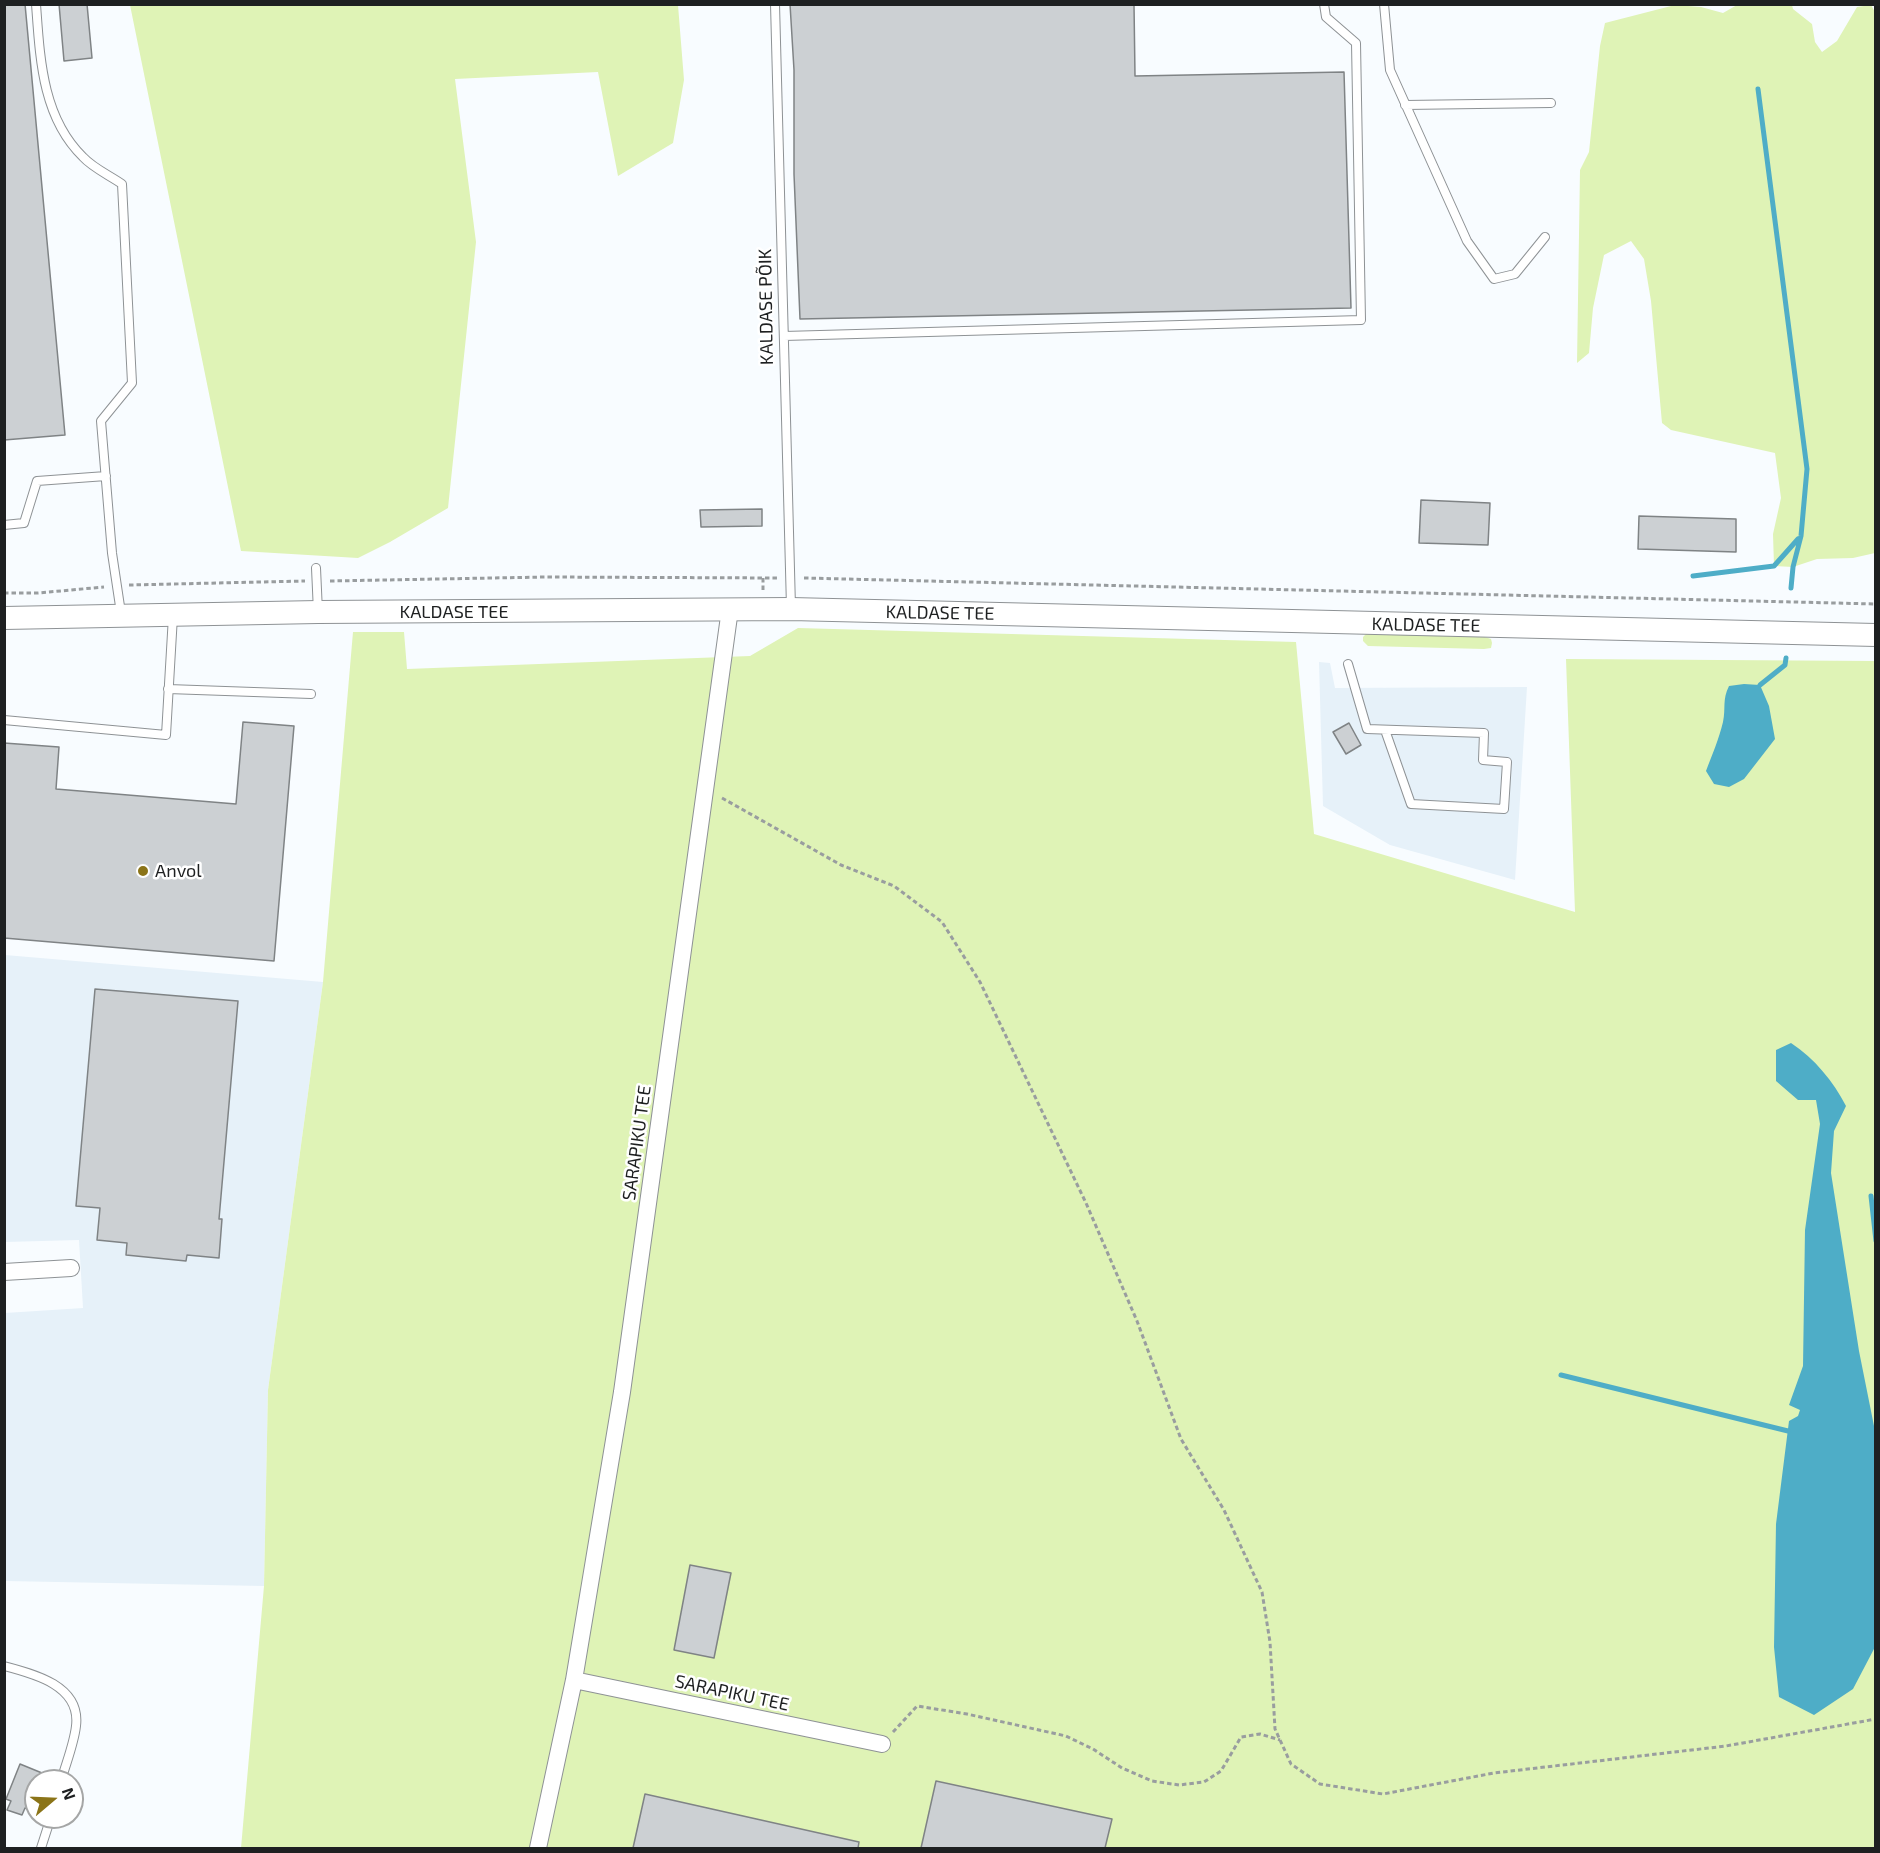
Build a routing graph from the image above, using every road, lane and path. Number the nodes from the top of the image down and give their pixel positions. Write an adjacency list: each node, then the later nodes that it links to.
1 (36, 4): 9 (lane)
2 (775, 4): 8 (lane, KALDASE PÕIK)
3 (1324, 4): 8 (lane)
4 (1384, 4): 6 (lane)
5 (1551, 103): 6 (lane)
6 (1405, 105): 7 (lane)
7 (1545, 237)
8 (784, 336): 12 (lane, KALDASE PÕIK)
9 (106, 476): 10 (lane); 14 (lane)
10 (4, 525)
11 (316, 568): 13 (lane)
12 (790, 578): 13 (path); 16 (path); 18 (lane, KALDASE PÕIK)
13 (316, 581): 14 (path); 19 (lane)
14 (117, 585): 15 (path); 21 (lane)
15 (4, 593)
16 (1875, 604)
17 (730, 609): 18 (street, KALDASE TEE); 19 (street, KALDASE TEE); 29 (street, SARAPIKU TEE)
18 (791, 609): 23 (street, KALDASE TEE)
19 (318, 612): 20 (street, KALDASE TEE)
20 (172, 616): 21 (street, KALDASE TEE); 25 (lane)
21 (122, 617): 22 (street, KALDASE TEE)
22 (4, 618)
23 (1875, 635)
24 (1348, 664): 28 (lane)
25 (168, 689): 26 (lane); 27 (lane)
26 (311, 694)
27 (4, 720)
28 (1385, 730): 28 (lane)
29 (705, 789): 33 (street, SARAPIKU TEE); 35 (path)
30 (70, 1268): 31 (street)
31 (4, 1272)
32 (4, 1666): 37 (lane)
33 (574, 1680): 36 (street, SARAPIKU TEE); 40 (street, SARAPIKU TEE)
34 (1875, 1719): 35 (path)
35 (1280, 1740): 36 (path)
36 (882, 1744)
37 (64, 1769)
38 (47, 1829): 39 (lane)
39 (41, 1848)
40 (538, 1848)

